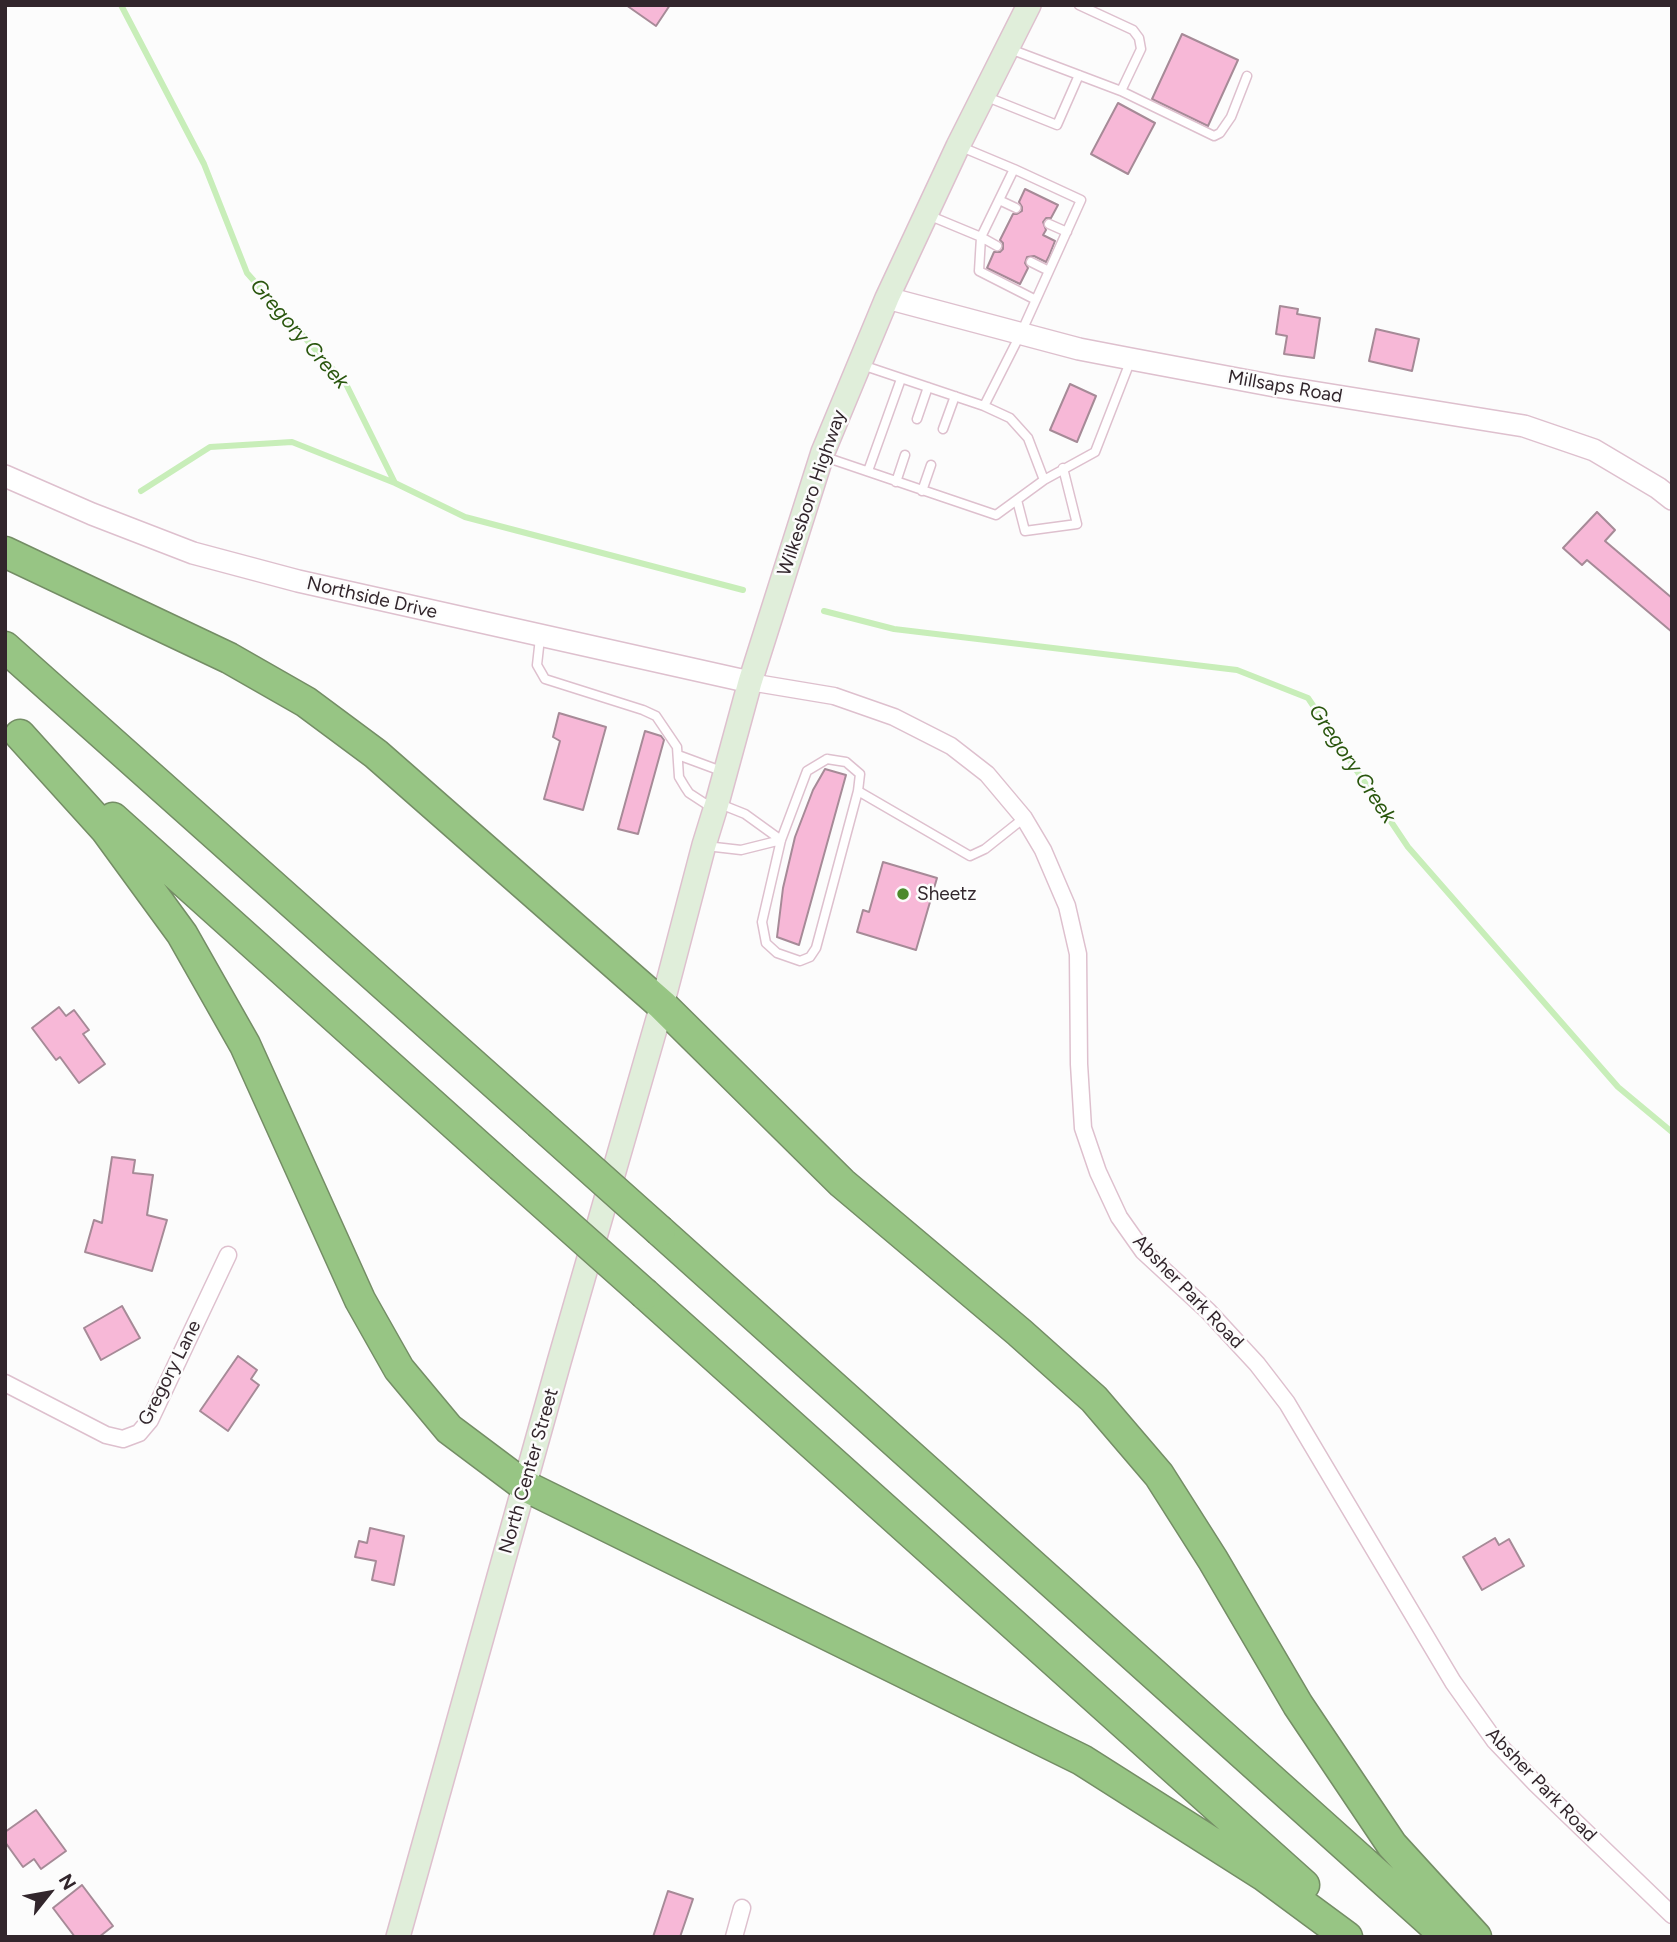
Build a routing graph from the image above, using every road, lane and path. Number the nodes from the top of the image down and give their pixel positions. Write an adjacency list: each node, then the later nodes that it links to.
1 (1029, 5): 3 (main road, Wilkesboro Highway)
2 (1079, 5): 6 (lane)
3 (1008, 48): 4 (lane); 7 (main road, Wilkesboro Highway)
4 (1079, 75): 6 (lane); 7 (lane)
5 (1247, 76): 6 (lane)
6 (1121, 91)
7 (984, 96): 8 (main road, Wilkesboro Highway)
8 (958, 146): 9 (lane); 12 (main road, Wilkesboro Highway)
9 (1014, 169): 10 (lane); 14 (lane)
10 (999, 200): 11 (lane); 15 (lane)
11 (1016, 208)
12 (926, 214): 15 (lane); 19 (main road, Wilkesboro Highway)
13 (1049, 223): 14 (lane)
14 (1067, 232): 18 (lane)
15 (981, 237): 16 (lane); 20 (lane)
16 (998, 246)
17 (1031, 262): 18 (lane)
18 (1049, 271): 20 (lane)
19 (887, 298): 21 (street, Millsaps Road); 23 (main road, Wilkesboro Highway)
20 (1036, 300): 21 (lane)
21 (1021, 333): 22 (street, Millsaps Road); 27 (lane)
22 (1130, 359): 33 (lane); 39 (street, Millsaps Road)
23 (859, 364): 24 (lane); 31 (main road, Wilkesboro Highway)
24 (901, 379): 25 (lane); 34 (lane)
25 (928, 387): 26 (lane); 28 (lane)
26 (955, 396): 27 (lane); 29 (lane)
27 (984, 405): 36 (lane)
28 (917, 419)
29 (943, 429)
30 (905, 455): 37 (lane)
31 (822, 456): 34 (lane); 44 (main road, Wilkesboro Highway)
32 (931, 464): 38 (lane)
33 (1063, 468): 36 (lane); 40 (lane)
34 (868, 471): 37 (lane)
35 (5, 476): 42 (street, Northside Drive)
36 (1044, 480): 40 (lane)
37 (896, 482): 38 (lane)
38 (922, 491): 40 (lane)
39 (1672, 499)
40 (1017, 500)
41 (5, 552): 53 (highway)
42 (540, 635): 44 (street, Northside Drive); 46 (lane)
43 (5, 647): 63 (highway, bridge)
44 (750, 682): 47 (main road, Wilkesboro Highway); 50 (street, Absher Park Road)
45 (13, 728): 56 (highway); 62 (highway, bridge)
46 (678, 755): 47 (lane); 49 (lane)
47 (725, 773): 49 (main road, Wilkesboro Highway)
48 (858, 791): 50 (lane); 51 (lane); 51 (lane)
49 (716, 806): 51 (lane); 52 (main road, Wilkesboro Highway)
50 (1024, 818): 58 (street, Absher Park Road)
51 (781, 840): 52 (lane)
52 (704, 845): 53 (main road, Wilkesboro Highway)
53 (662, 1005): 56 (main road, North Center Street); 64 (highway)
54 (228, 1255): 55 (street, Gregory Lane)
55 (5, 1383)
56 (525, 1486): 59 (main road, North Center Street); 61 (highway)
57 (742, 1908): 60 (street)
58 (1672, 1915)
59 (398, 1937)
60 (734, 1937)
61 (1347, 1937)
62 (1363, 1937)
63 (1447, 1937)
64 (1476, 1937)

